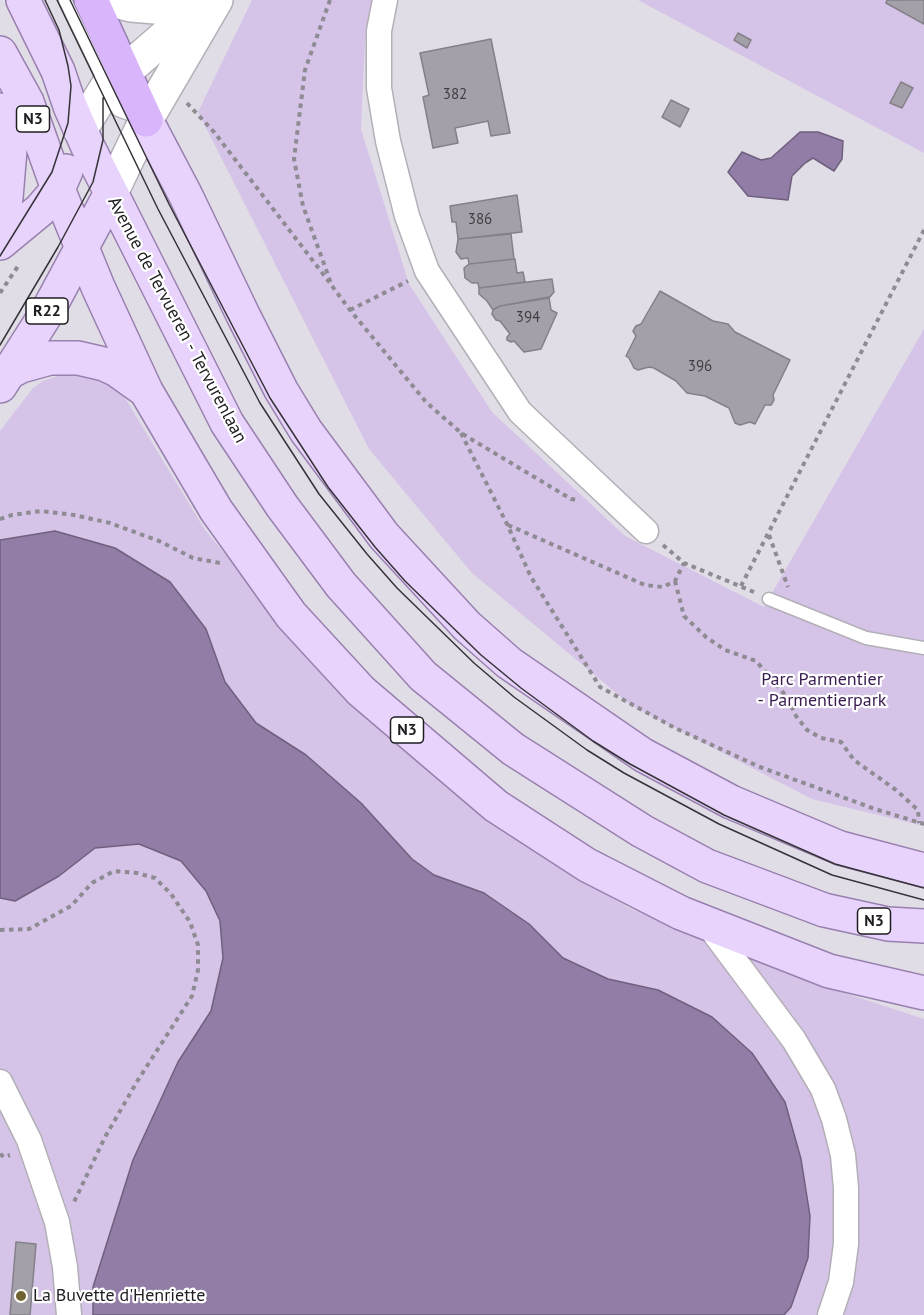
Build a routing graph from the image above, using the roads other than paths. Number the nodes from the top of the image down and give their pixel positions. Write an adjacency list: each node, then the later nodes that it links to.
1 (22, 0): 13 (main road, Avenue de Tervueren - Tervurenlaan / N3)
2 (65, 0): 10 (lane)
3 (91, 0): 10 (highway)
4 (111, 0): 5 (street)
5 (185, 0)
6 (201, 0): 10 (street)
7 (216, 0): 12 (street)
8 (385, 0): 21 (street)
9 (0, 53): 14 (main road, N3)
10 (116, 79): 12 (highway); 13 (street)
11 (0, 110): 16 (main road)
12 (146, 120): 15 (street); 24 (main road)
13 (80, 130): 14 (main road); 15 (main road, Avenue de Tervueren - Tervurenlaan / N3)
14 (58, 189): 17 (main road); 18 (main road, N3)
15 (111, 193): 18 (main road, R22); 26 (main road, Avenue de Tervueren - Tervurenlaan / N3)
16 (0, 224)
17 (0, 243)
18 (81, 247): 19 (main road, R22); 20 (main road, N3)
19 (4, 379): 20 (main road)
20 (146, 391): 25 (main road, N3)
21 (646, 531)
22 (769, 599): 23 (lane)
23 (924, 648)
24 (924, 870)
25 (706, 922): 27 (main road, N3); 30 (street)
26 (924, 926)
27 (924, 993)
28 (0, 1082): 29 (street)
29 (69, 1315)
30 (830, 1315)

